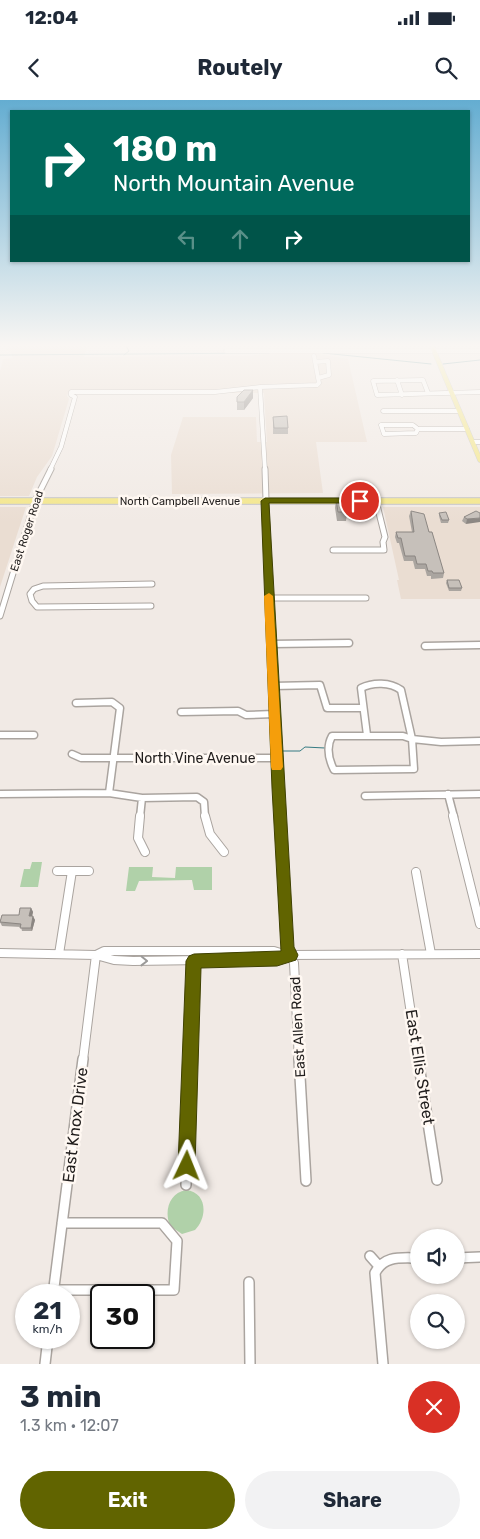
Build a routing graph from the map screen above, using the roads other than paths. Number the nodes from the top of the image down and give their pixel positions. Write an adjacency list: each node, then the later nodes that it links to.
1 (73, 405): 13 (street, East Roger Road)
2 (262, 405): 15 (street, East Allen Road)
3 (456, 405): 5 (main road)
4 (383, 411): 5 (street)
5 (459, 411): 7 (main road)
6 (418, 429): 6 (street); 7 (street)
7 (467, 429): 8 (main road)
8 (473, 442): 9 (street); 10 (main road)
9 (480, 442)
10 (480, 460)
11 (264, 485): 14 (street)
12 (0, 501): 13 (main road, North Campbell Avenue)
13 (35, 501): 14 (main road, North Campbell Avenue); 23 (street, East Roger Road)
14 (253, 501): 15 (main road, North Campbell Avenue)
15 (265, 501): 16 (main road, North Campbell Avenue); 20 (street, East Allen Road)
16 (376, 501): 17 (main road, North Campbell Avenue); 18 (street)
17 (480, 501)
18 (332, 550)
19 (152, 584): 22 (street)
20 (269, 598): 21 (street); 25 (street, East Allen Road)
21 (366, 598)
22 (151, 606)
23 (0, 616)
24 (349, 643): 25 (street)
25 (271, 644): 28 (street, East Allen Road)
26 (425, 646): 27 (street)
27 (480, 646)
28 (273, 686): 30 (street); 32 (street, East Allen Road)
29 (76, 703): 39 (street)
30 (362, 708): 35 (street); 36 (street)
31 (181, 712): 32 (street)
32 (274, 714): 40 (street, East Allen Road)
33 (34, 734): 34 (street)
34 (0, 735)
35 (367, 735): 36 (street); 36 (street)
36 (411, 739): 37 (street)
37 (480, 741)
38 (72, 754): 39 (street, North Vine Avenue)
39 (114, 758): 40 (street, North Vine Avenue); 41 (street)
40 (276, 758): 61 (street, East Allen Road)
41 (109, 793): 42 (street); 46 (street)
42 (0, 794)
43 (448, 794): 44 (street); 45 (street); 53 (street)
44 (480, 794)
45 (365, 796)
46 (142, 798): 47 (street); 48 (street)
47 (145, 852)
48 (224, 852)
49 (57, 871): 50 (street)
50 (72, 871): 51 (street); 56 (street)
51 (88, 871)
52 (416, 872): 58 (street)
53 (480, 924)
54 (223, 951): 61 (street); 62 (street); 63 (street)
55 (0, 953): 56 (street)
56 (59, 954): 60 (street)
57 (402, 954): 58 (street); 61 (street); 64 (street, East Ellis Street)
58 (431, 954): 59 (street)
59 (480, 954)
60 (96, 955): 62 (street); 67 (street, East Knox Drive)
61 (289, 955): 63 (street); 65 (street, East Allen Road)
62 (194, 956): 63 (street); 66 (street)
63 (223, 960)
64 (437, 1180)
65 (306, 1181)
66 (186, 1185)
67 (62, 1223): 74 (street, East Knox Drive); 75 (street)
68 (370, 1256): 72 (street)
69 (410, 1258): 72 (street)
70 (465, 1258): 71 (street)
71 (480, 1258)
72 (379, 1264): 79 (street)
73 (249, 1282): 78 (street)
74 (55, 1284)
75 (80, 1292)
76 (47, 1349): 77 (street)
77 (45, 1364)
78 (250, 1364)
79 (383, 1364)

